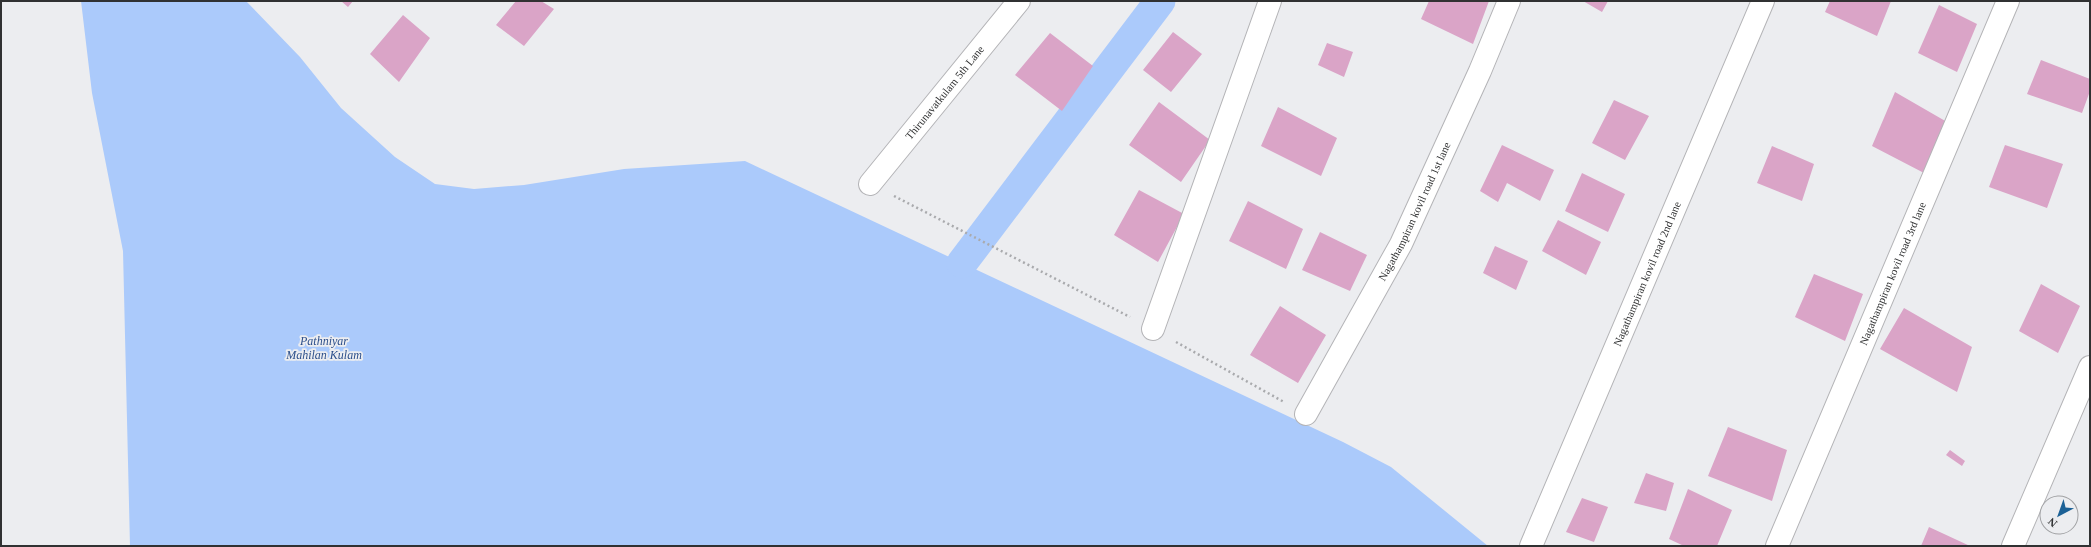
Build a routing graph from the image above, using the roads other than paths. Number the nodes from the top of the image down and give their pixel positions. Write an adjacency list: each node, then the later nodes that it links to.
1 (1019, 1): 6 (street, Thirunavatkulam 5th Lane)
2 (1270, 1): 7 (street)
3 (1509, 1): 9 (street, Nagathampiran kovil road 1st lane)
4 (1763, 1): 10 (street, Nagathampiran kovil road 2nd lane)
5 (2008, 1): 11 (street, Nagathampiran kovil road 3rd lane)
6 (870, 184)
7 (1153, 329)
8 (2090, 367): 12 (street)
9 (1306, 414)
10 (1531, 546)
11 (1777, 546)
12 (2013, 546)

